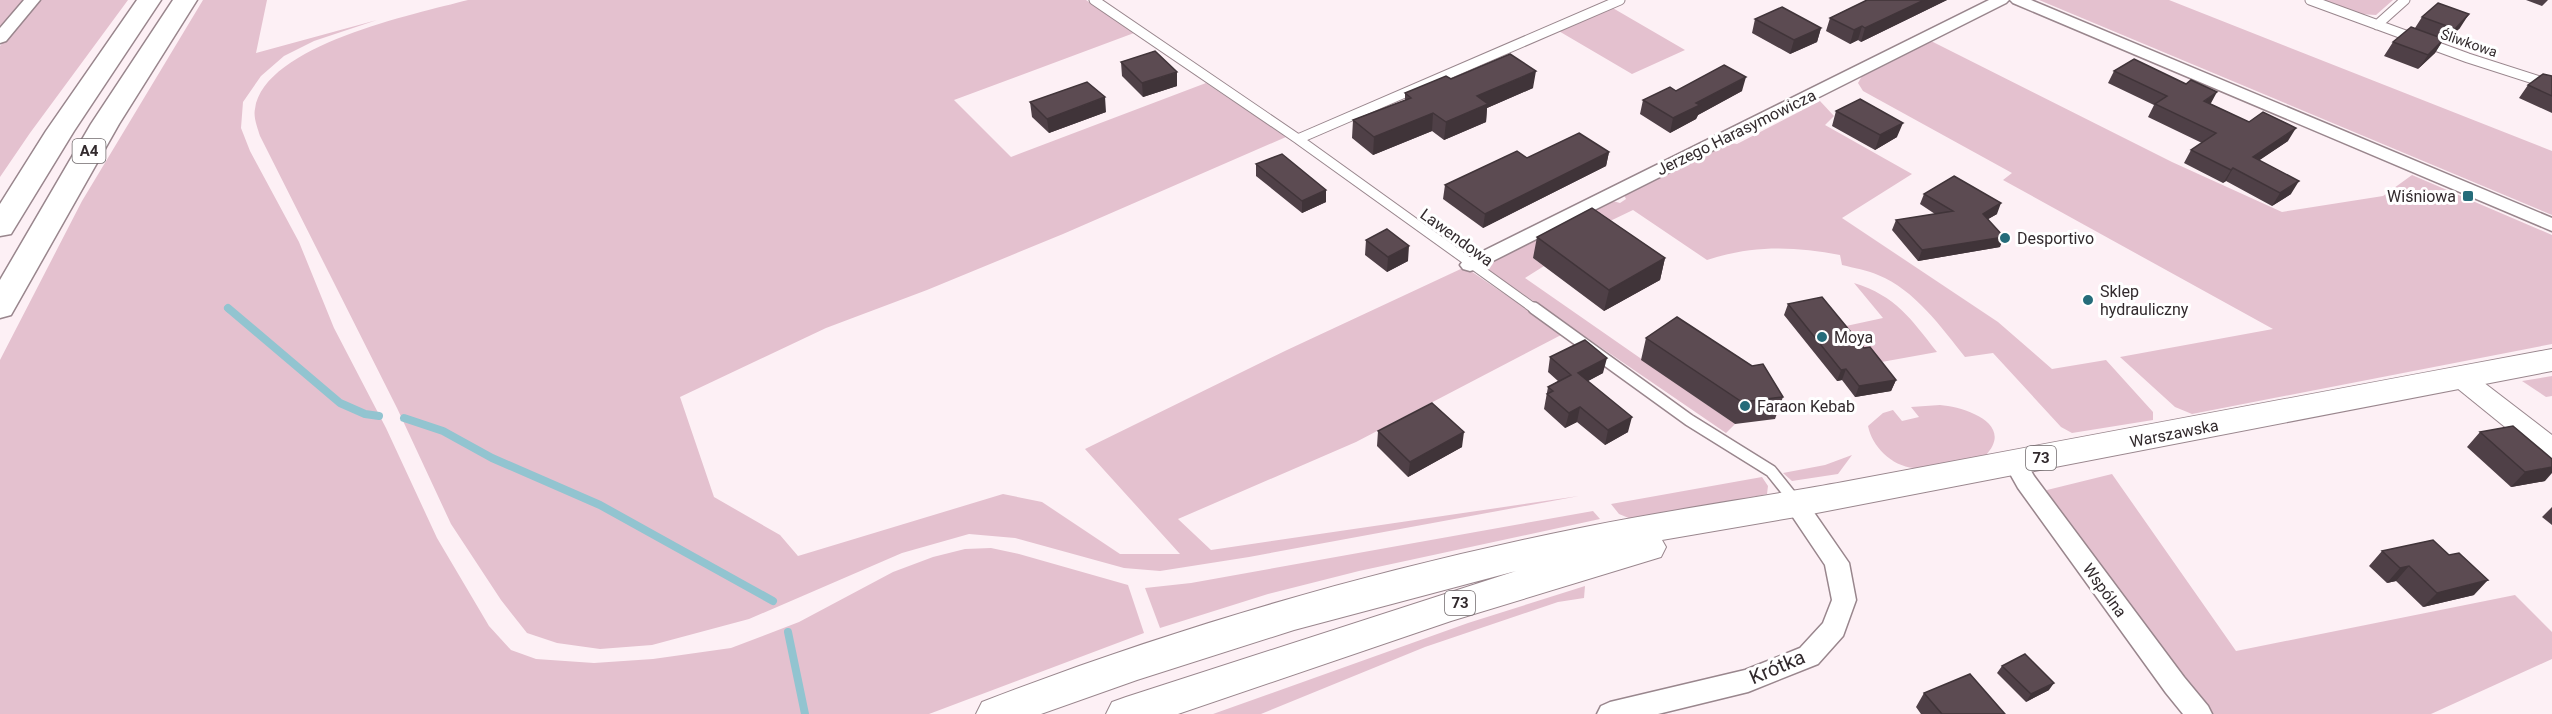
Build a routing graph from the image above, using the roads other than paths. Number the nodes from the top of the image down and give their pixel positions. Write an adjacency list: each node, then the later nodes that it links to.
1 (32, 0): 11 (street)
2 (149, 0): 15 (highway, A4)
3 (185, 0): 17 (highway, A4)
4 (1094, 0): 13 (lane, Lawendowa)
5 (1620, 0): 13 (lane)
6 (2001, 0): 16 (street, Jerzego Harasymowicza)
7 (2018, 0): 14 (street)
8 (2310, 0): 10 (lane, Śliwkowa)
9 (2405, 0): 10 (lane)
10 (2377, 25): 12 (lane, Śliwkowa)
11 (0, 38)
12 (2552, 85)
13 (1298, 139): 16 (lane, Lawendowa)
14 (2552, 225)
15 (0, 227)
16 (1470, 265): 22 (lane, Lawendowa)
17 (0, 307)
18 (2552, 360): 19 (main road, Warszawska / 73)
19 (2461, 378): 20 (street); 21 (main road, Warszawska / 73)
20 (2552, 450)
21 (2016, 463): 22 (main road, Warszawska / 73); 26 (street, Wspólna)
22 (1796, 504): 23 (main road, 73); 24 (main road, 73); 25 (street, Krótka)
23 (996, 714)
24 (1126, 714)
25 (1610, 714)
26 (2199, 714)

